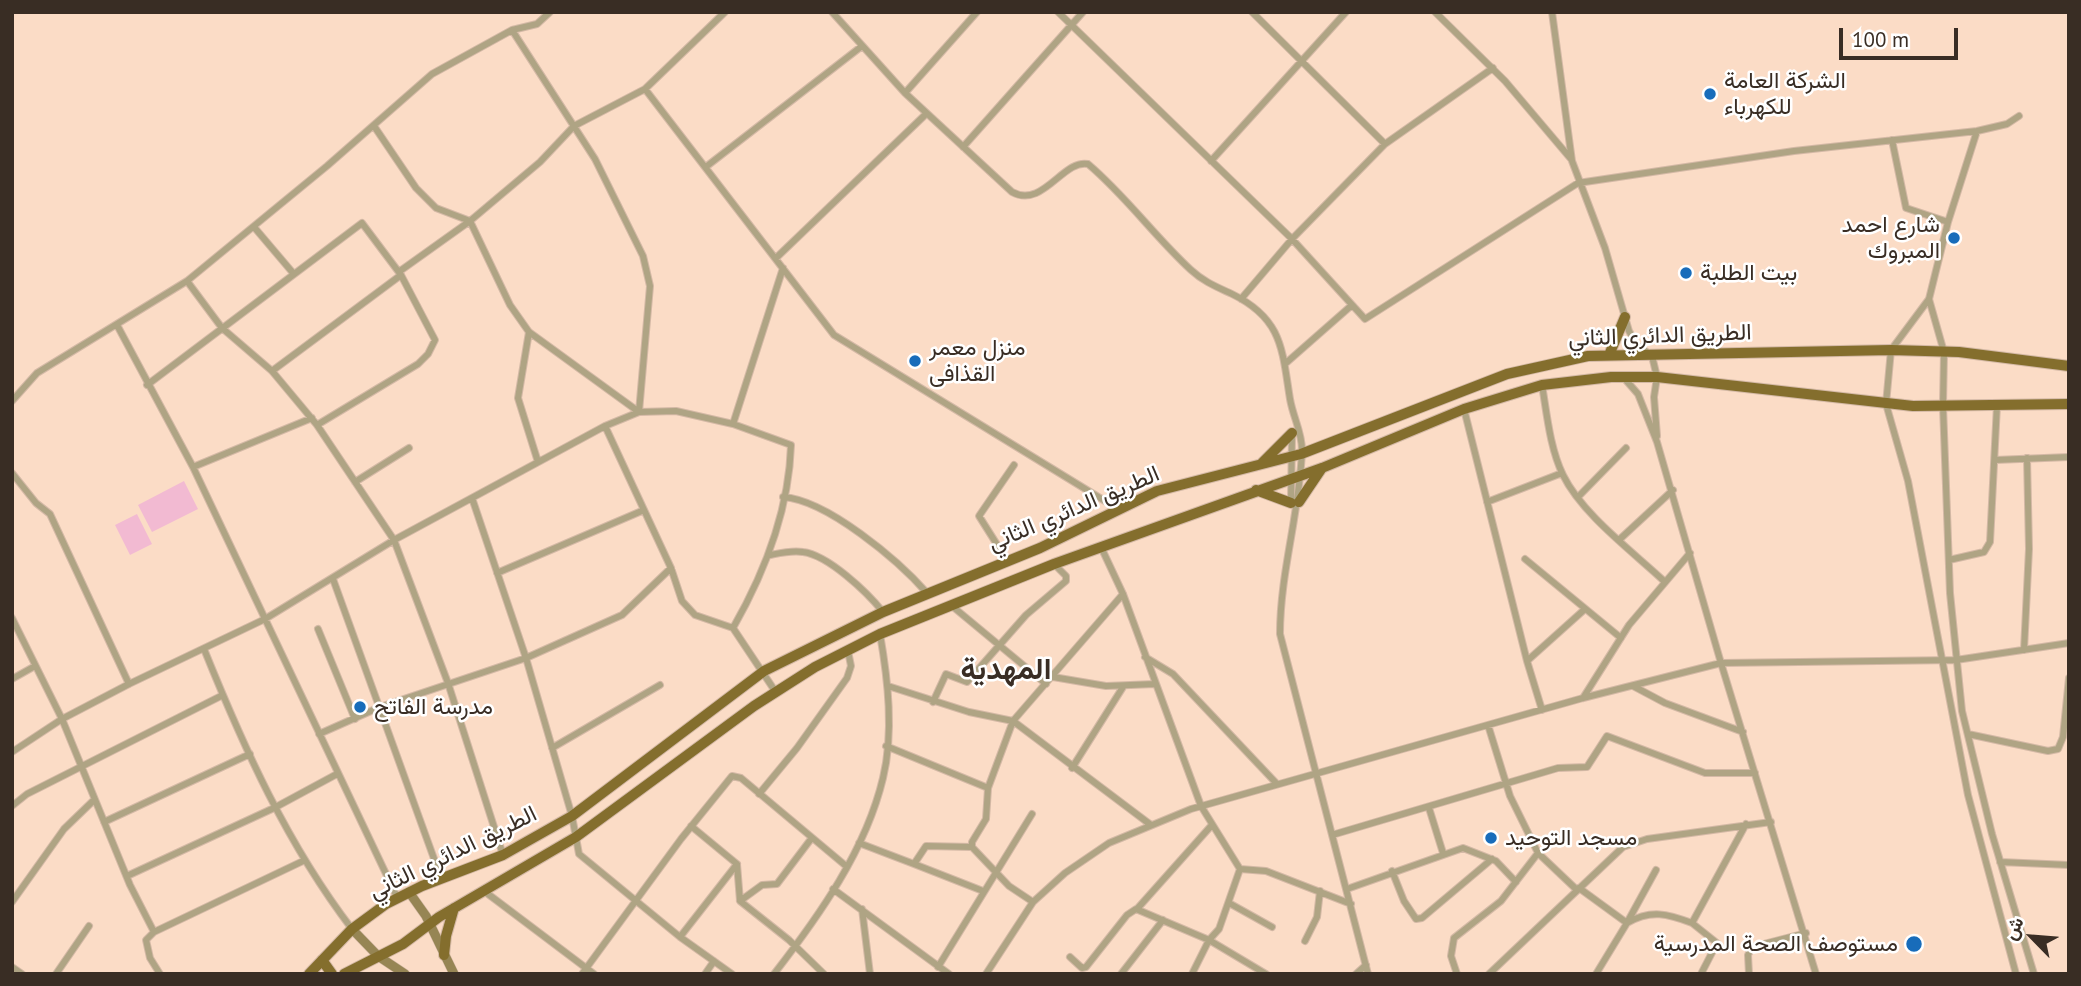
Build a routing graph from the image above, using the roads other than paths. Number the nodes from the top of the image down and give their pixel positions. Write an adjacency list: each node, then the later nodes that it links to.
1 (550, 12): 12 (street)
2 (725, 12): 16 (street)
3 (832, 12): 13 (street)
4 (976, 12): 17 (street)
5 (1058, 12): 11 (street)
6 (1083, 12): 11 (street)
7 (1252, 12): 14 (street)
8 (1346, 12): 14 (street)
9 (1435, 12): 15 (street)
10 (1552, 12): 27 (street)
11 (1071, 25): 25 (street); 26 (street)
12 (512, 30): 20 (street); 21 (street)
13 (862, 46): 17 (street); 28 (street)
14 (1301, 61): 24 (street); 26 (street)
15 (1493, 68): 24 (street); 27 (street)
16 (645, 89): 21 (street); 28 (street)
17 (905, 93): 18 (street)
18 (926, 114): 25 (street); 34 (street)
19 (2019, 117): 22 (street)
20 (374, 126): 30 (street); 32 (street)
21 (574, 126): 30 (street); 63 (street)
22 (1977, 131): 23 (street); 31 (street)
23 (1892, 140): 29 (street); 31 (street)
24 (1385, 144): 33 (street)
25 (963, 146): 39 (street)
26 (1211, 161): 33 (street)
27 (1572, 161): 29 (street)
28 (707, 166): 34 (street)
29 (1578, 183): 41 (street); 42 (street)
30 (470, 220): 36 (street); 45 (street)
31 (1948, 222): 40 (street)
32 (254, 227): 37 (street); 38 (street)
33 (1292, 239): 39 (street); 41 (street)
34 (776, 258): 35 (street)
35 (783, 268): 66 (street); 94 (street)
36 (401, 273): 37 (street); 52 (street); 67 (street)
37 (293, 274): 44 (street)
38 (187, 281): 43 (street); 44 (street)
39 (1241, 299): 50 (street)
40 (1929, 299): 46 (street); 47 (street)
41 (1352, 305): 50 (street)
42 (1625, 317): 48 (main road); 49 (street)
43 (117, 325): 55 (street); 57 (street)
44 (222, 328): 52 (street); 55 (street)
45 (528, 332): 63 (street); 77 (street)
46 (1891, 350): 47 (main road, الطريق الدائري الثاني); 49 (main road, الطريق الدائري الثاني); 58 (street)
47 (1944, 352): 51 (main road); 61 (street)
48 (1609, 355): 49 (main road, الطريق الدائري الثاني); 73 (main road, الطريق الدائري الثاني)
49 (1652, 356): 53 (street)
50 (1286, 363): 65 (street)
51 (2069, 366)
52 (272, 371): 64 (street)
53 (1657, 377): 54 (main road, الطريق الدائري الثاني); 58 (main road, الطريق الدائري الثاني); 70 (street)
54 (1624, 378): 56 (main road, الطريق الدائري الثاني); 70 (street)
55 (147, 385): 79 (street)
56 (1542, 385): 62 (main road, الطريق الدائري الثاني); 83 (street)
57 (12, 401)
58 (1886, 404): 61 (main road, الطريق الدائري الثاني); 126 (street)
59 (2069, 404): 60 (main road, الطريق الدائري الثاني)
60 (1997, 405): 61 (main road, الطريق الدائري الثاني); 76 (street)
61 (1942, 406): 101 (street)
62 (1464, 409): 81 (main road, الطريق الدائري الثاني); 91 (street)
63 (639, 412): 66 (street); 68 (street)
64 (312, 418): 67 (street); 79 (street)
65 (1295, 419): 69 (street); 73 (street)
66 (733, 424): 89 (street)
67 (317, 425): 85 (street)
68 (605, 426): 77 (street); 93 (street)
69 (1292, 433): 73 (street); 80 (main road)
70 (1657, 442): 87 (street)
71 (408, 448): 85 (street)
72 (1626, 448): 88 (street)
73 (1296, 456): 80 (main road, الطريق الدائري الثاني); 84 (street); 84 (street)
74 (2069, 457): 75 (street)
75 (2027, 458): 76 (street); 122 (street)
76 (1995, 460): 101 (street)
77 (538, 462): 90 (street)
78 (1014, 465): 102 (street)
79 (193, 467): 114 (street)
80 (1258, 467): 94 (main road, الطريق الدائري الثاني)
81 (1322, 468): 84 (main road, الطريق الدائري الثاني); 92 (main road)
82 (12, 473): 136 (street)
83 (1562, 473): 88 (street); 91 (street)
84 (1295, 476): 86 (main road, الطريق الدائري الثاني); 92 (street); 92 (street)
85 (355, 482): 96 (street)
86 (1256, 490): 92 (main road); 97 (main road, الطريق الدائري الثاني)
87 (1672, 490): 95 (street); 98 (street)
88 (1578, 496): 95 (street)
89 (783, 497): 99 (street); 108 (street)
90 (472, 498): 96 (street); 105 (street)
91 (1487, 502): 128 (street)
92 (1295, 505): 163 (street)
93 (644, 510): 104 (street); 105 (street)
94 (1119, 510): 102 (main road, الطريق الدائري الثاني)
95 (1620, 539): 107 (street)
96 (394, 540): 106 (street); 135 (street)
97 (1100, 546): 103 (main road, الطريق الدائري الثاني); 109 (street)
98 (1690, 553): 107 (street); 129 (street)
99 (770, 555): 112 (street); 115 (street)
100 (1525, 559): 111 (street)
101 (1949, 560): 127 (street)
102 (1008, 562): 108 (main road, الطريق الدائري الثاني)
103 (1054, 564): 110 (main road, الطريق الدائري الثاني); 120 (street)
104 (671, 568): 115 (street); 125 (street)
105 (497, 573): 125 (street)
106 (333, 579): 114 (street); 147 (street)
107 (1664, 581): 118 (street)
108 (927, 593): 112 (main road, الطريق الدائري الثاني)
109 (1123, 594): 124 (street); 132 (street)
110 (952, 607): 117 (main road, الطريق الدائري الثاني); 120 (street)
111 (1585, 608): 118 (street); 128 (street)
112 (883, 612): 131 (main road, الطريق الدائري الثاني)
113 (12, 618): 130 (street)
114 (265, 619): 121 (street); 155 (street)
115 (733, 628): 131 (street)
116 (317, 629): 150 (street)
117 (880, 634): 123 (main road, الطريق الدائري الثاني); 141 (street)
118 (1620, 638): 145 (street)
119 (2069, 643): 122 (street)
120 (999, 644): 137 (street); 146 (street)
121 (204, 649): 136 (street); 144 (street)
122 (2024, 650): 127 (street)
123 (848, 651): 143 (main road, الطريق الدائري الثاني); 169 (street)
124 (1145, 657): 138 (street); 166 (street)
125 (526, 658): 135 (street); 158 (street)
126 (1943, 660): 127 (street); 129 (street); 271 (street)
127 (1956, 660): 156 (street)
128 (1527, 661): 148 (street)
129 (1721, 663): 140 (street); 154 (street)
130 (35, 666): 133 (street); 149 (street)
131 (764, 671): 143 (street); 176 (main road, الطريق الدائري الثاني)
132 (1053, 677): 137 (street); 142 (street)
133 (12, 678)
134 (2069, 678): 152 (street)
135 (448, 682): 147 (street); 190 (street)
136 (129, 684): 149 (street)
137 (1046, 684): 151 (street)
138 (1155, 684): 142 (street); 172 (street)
139 (660, 685): 158 (street)
140 (1633, 686): 145 (street); 154 (street)
141 (888, 687): 146 (street); 157 (street)
142 (1123, 687): 162 (street)
143 (775, 691): 184 (main road, الطريق الدائري الثاني)
144 (223, 695): 160 (street); 161 (street)
145 (1583, 698): 148 (street)
146 (933, 702): 151 (street)
147 (380, 707): 150 (street); 203 (street)
148 (1542, 710): 153 (street)
149 (62, 719): 159 (street); 161 (street)
150 (355, 719): 155 (street)
151 (1013, 721): 162 (street); 168 (street)
152 (2066, 721): 156 (street)
153 (1488, 725): 163 (street); 167 (street)
154 (1743, 732): 164 (street)
155 (319, 734): 165 (street)
156 (1968, 734): 193 (street)
157 (886, 746): 168 (street); 186 (street)
158 (552, 748): 176 (street)
159 (12, 752)
160 (250, 754): 173 (street); 177 (street)
161 (81, 767): 170 (street); 171 (street)
162 (1072, 768): 180 (street)
163 (1316, 773): 166 (street); 183 (street)
164 (1755, 773): 167 (street); 178 (street)
165 (337, 774): 173 (street); 212 (street)
166 (1277, 784): 172 (street)
167 (1506, 785): 174 (street); 189 (street)
168 (988, 788): 187 (street)
169 (759, 794): 181 (street); 185 (street)
170 (94, 800): 177 (street); 215 (street)
171 (12, 806)
172 (1201, 806): 180 (street); 182 (street)
173 (274, 808): 192 (street); 202 (street)
174 (1429, 808): 183 (street); 188 (street)
175 (1031, 814): 201 (street)
176 (572, 816): 184 (street); 190 (main road, الطريق الدائري الثاني)
177 (104, 822): 202 (street)
178 (1771, 822): 179 (street); 230 (street)
179 (1746, 824): 207 (street); 224 (street)
180 (1151, 825): 216 (street)
181 (691, 826): 194 (street); 213 (street)
182 (1212, 826): 198 (street); 221 (street)
183 (1332, 835): 206 (street)
184 (576, 837): 208 (main road, الطريق الدائري الثاني); 213 (street)
185 (811, 839): 197 (street); 214 (street)
186 (859, 843): 195 (street); 197 (street)
187 (972, 847): 195 (street); 201 (street)
188 (1443, 853): 191 (street); 200 (street)
189 (1538, 853): 204 (street); 207 (street)
190 (503, 855): 203 (main road, الطريق الدائري الثاني)
191 (1492, 859): 200 (street); 204 (street)
192 (303, 861): 228 (street); 229 (street)
193 (2000, 862): 196 (street); 272 (street)
194 (737, 864): 214 (street); 231 (street)
195 (914, 864): 209 (street)
196 (2069, 865)
197 (846, 866): 205 (street)
198 (1240, 869): 210 (street); 217 (street)
199 (1656, 870): 223 (street)
200 (1392, 871): 206 (street)
201 (995, 873): 209 (street); 216 (street)
202 (127, 876): 229 (street)
203 (440, 878): 211 (main road, الطريق الدائري الثاني)
204 (1516, 882): 265 (street)
205 (833, 889): 220 (street); 234 (street)
206 (1347, 889): 218 (street)
207 (1578, 889): 223 (street); 266 (street)
208 (484, 891): 219 (main road, الطريق الدائري الثاني); 243 (street)
209 (983, 891): 242 (street)
210 (1320, 891): 218 (street); 233 (street)
211 (409, 892): 212 (main road, الطريق الدائري الثاني); 225 (main road)
212 (397, 897): 228 (main road, الطريق الدائري الثاني)
213 (636, 900): 231 (street); 243 (street)
214 (740, 901): 234 (street)
215 (12, 902)
216 (1033, 902): 259 (street)
217 (1229, 903): 227 (street); 232 (street)
218 (1351, 904): 240 (street)
219 (454, 908): 225 (main road, الطريق الدائري الثاني); 235 (main road)
220 (862, 909): 242 (street); 257 (street)
221 (1137, 909): 222 (street); 237 (street)
222 (1163, 920): 232 (street); 260 (street)
223 (1628, 923): 224 (street); 267 (street)
224 (1692, 923): 268 (street)
225 (431, 924): 235 (main road); 236 (main road, الطريق الدائري الثاني)
226 (89, 926): 245 (street)
227 (1272, 927)
228 (352, 929): 236 (main road); 238 (main road, الطريق الدائري الثاني)
229 (153, 932): 246 (street)
230 (1806, 933): 269 (street); 270 (street)
231 (680, 936): 239 (street)
232 (1209, 940): 261 (street); 262 (street)
233 (1306, 941)
234 (795, 947): 255 (street); 256 (street)
235 (444, 954): 251 (main road)
236 (378, 956): 249 (main road, الطريق الدائري الثاني); 250 (main road)
237 (1070, 957)
238 (322, 960): 247 (main road, الطريق الدائري الثاني); 248 (main road)
239 (714, 961): 253 (street); 254 (street)
240 (1366, 965): 263 (street); 264 (street)
241 (12, 967): 244 (street)
242 (938, 967): 258 (street)
243 (584, 971): 252 (street)
244 (22, 974)
245 (56, 974)
246 (160, 974)
247 (309, 974)
248 (332, 974)
249 (344, 974)
250 (405, 974)
251 (454, 974)
252 (594, 974)
253 (705, 974)
254 (733, 974)
255 (774, 974)
256 (824, 974)
257 (870, 974)
258 (949, 974)
259 (986, 974)
260 (1121, 974)
261 (1192, 974)
262 (1266, 974)
263 (1356, 974)
264 (1368, 974)
265 (1457, 974)
266 (1489, 974)
267 (1597, 974)
268 (1701, 974)
269 (1749, 974)
270 (1816, 974)
271 (2016, 974)
272 (2034, 974)

